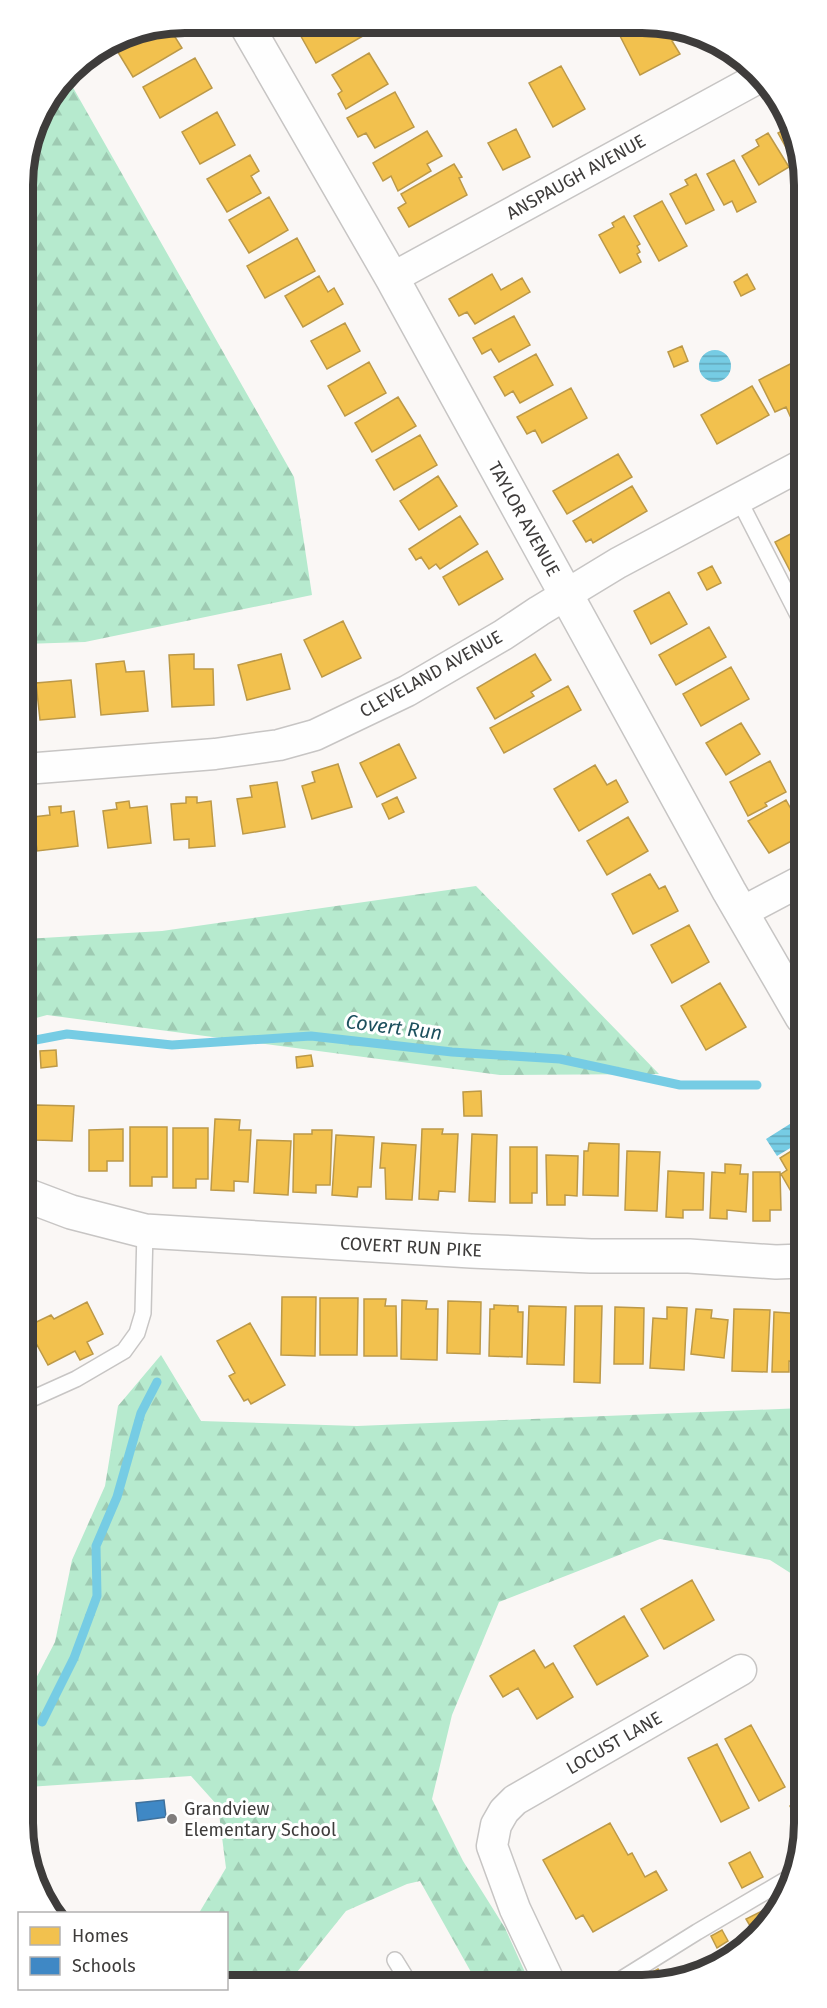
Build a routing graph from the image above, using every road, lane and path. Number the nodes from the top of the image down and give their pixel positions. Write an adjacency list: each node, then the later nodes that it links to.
1 (251, 33): 3 (street, TAYLOR AVENUE)
2 (751, 81): 3 (street, ANSPAUGH AVENUE)
3 (392, 278): 6 (street, TAYLOR AVENUE)
4 (794, 469): 5 (street, CLEVELAND AVENUE)
5 (738, 498): 6 (street, CLEVELAND AVENUE); 7 (lane)
6 (566, 595): 8 (street, CLEVELAND AVENUE); 10 (street, TAYLOR AVENUE)
7 (794, 606)
8 (33, 768)
9 (794, 885): 10 (street)
10 (742, 912): 11 (street, TAYLOR AVENUE)
11 (794, 1003)
12 (33, 1198): 13 (street, COVERT RUN PIKE)
13 (146, 1231): 14 (street, COVERT RUN PIKE); 15 (lane)
14 (794, 1261)
15 (33, 1398)
16 (741, 1670): 20 (street, LOCUST LANE)
17 (781, 1882): 21 (lane)
18 (395, 1960): 19 (lane)
19 (404, 1975)
20 (546, 1975)
21 (628, 1975)

